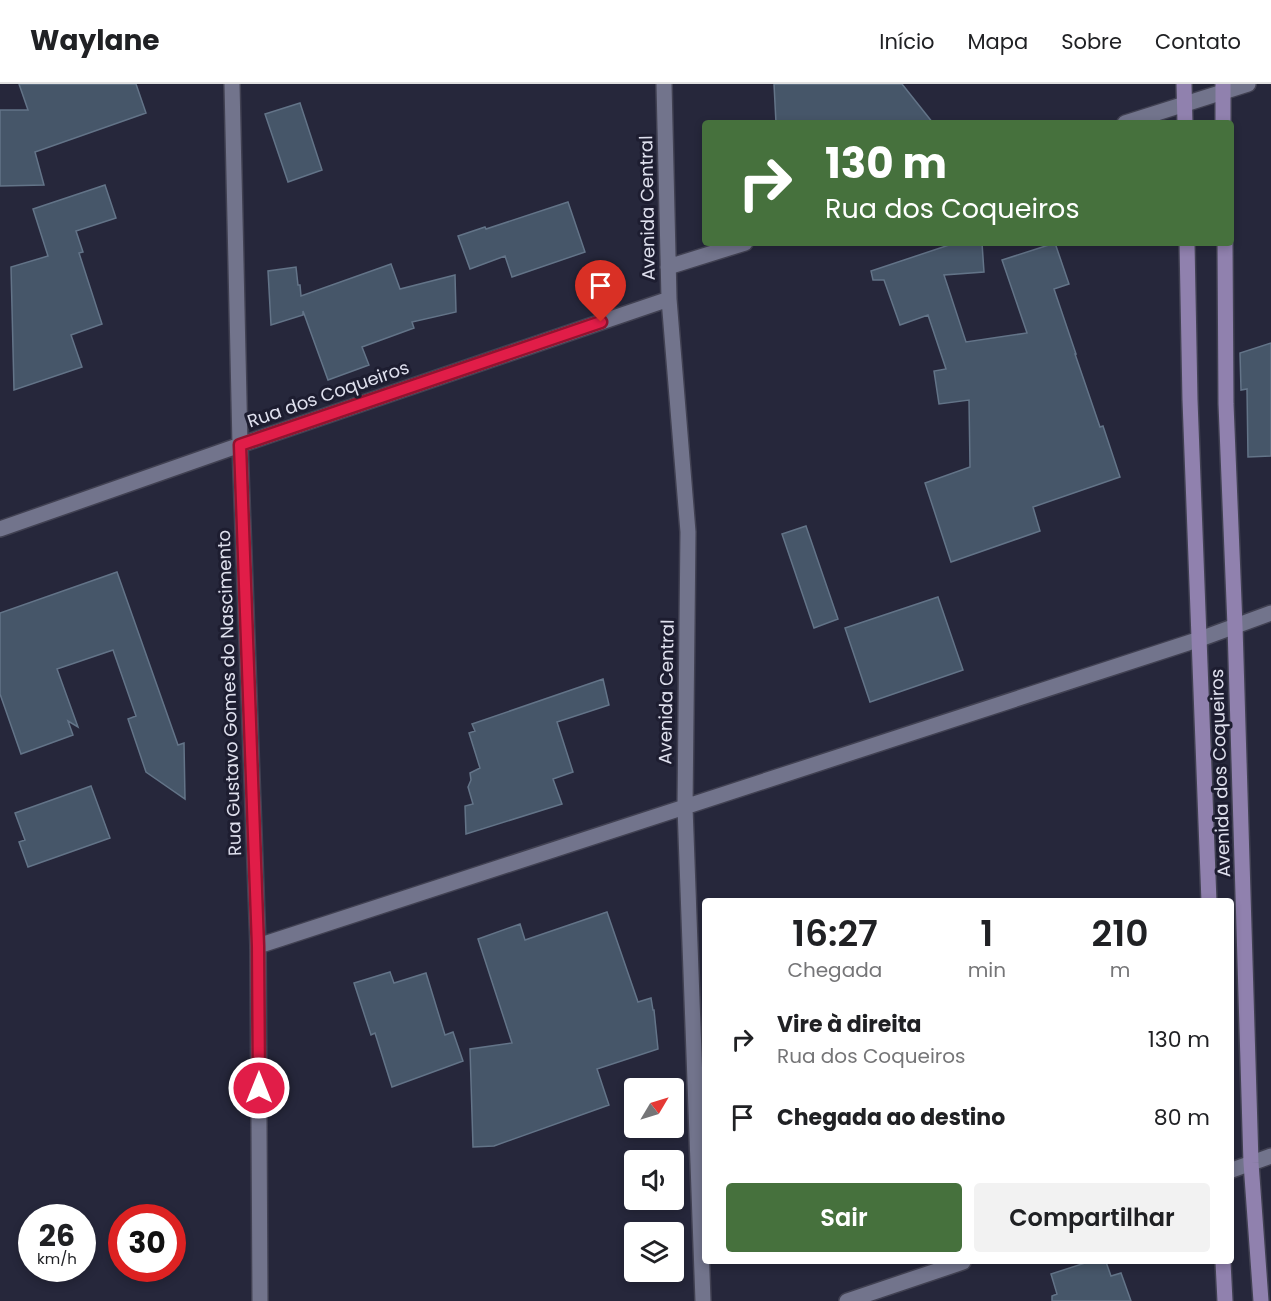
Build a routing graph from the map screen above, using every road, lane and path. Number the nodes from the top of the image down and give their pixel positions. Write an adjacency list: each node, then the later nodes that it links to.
1 (232, 84): 15 (street, Rua Gustavo Gomes do Nascimento)
2 (664, 84): 13 (street, Avenida Central)
3 (1184, 84): 6 (main road)
4 (1248, 84): 5 (street)
5 (1223, 88): 6 (street); 9 (main road)
6 (1184, 104): 7 (street); 8 (main road)
7 (1134, 120)
8 (1185, 120)
9 (1223, 120)
10 (735, 246): 13 (street)
11 (1187, 246): 19 (main road, Avenida dos Coqueiros)
12 (1225, 246): 18 (main road, Avenida dos Coqueiros)
13 (668, 267): 14 (street, Avenida Central)
14 (669, 299): 15 (street, Rua dos Coqueiros); 20 (street, Avenida Central)
15 (240, 445): 16 (street, Rua dos Coqueiros); 22 (street, Rua Gustavo Gomes do Nascimento)
16 (0, 529)
17 (1271, 613): 18 (street)
18 (1235, 626): 19 (street); 24 (main road, Avenida dos Coqueiros)
19 (1200, 639): 20 (street); 21 (main road, Avenida dos Coqueiros)
20 (685, 807): 22 (street); 29 (street, Avenida Central)
21 (1209, 898)
22 (258, 946): 28 (street, Rua Gustavo Gomes do Nascimento)
23 (1271, 1156): 24 (street)
24 (1251, 1163): 25 (street); 32 (main road, Avenida dos Coqueiros)
25 (1234, 1169)
26 (957, 1264): 30 (street)
27 (1223, 1264): 31 (main road)
28 (260, 1301)
29 (703, 1301)
30 (847, 1301)
31 (1225, 1301)
32 (1262, 1301)

